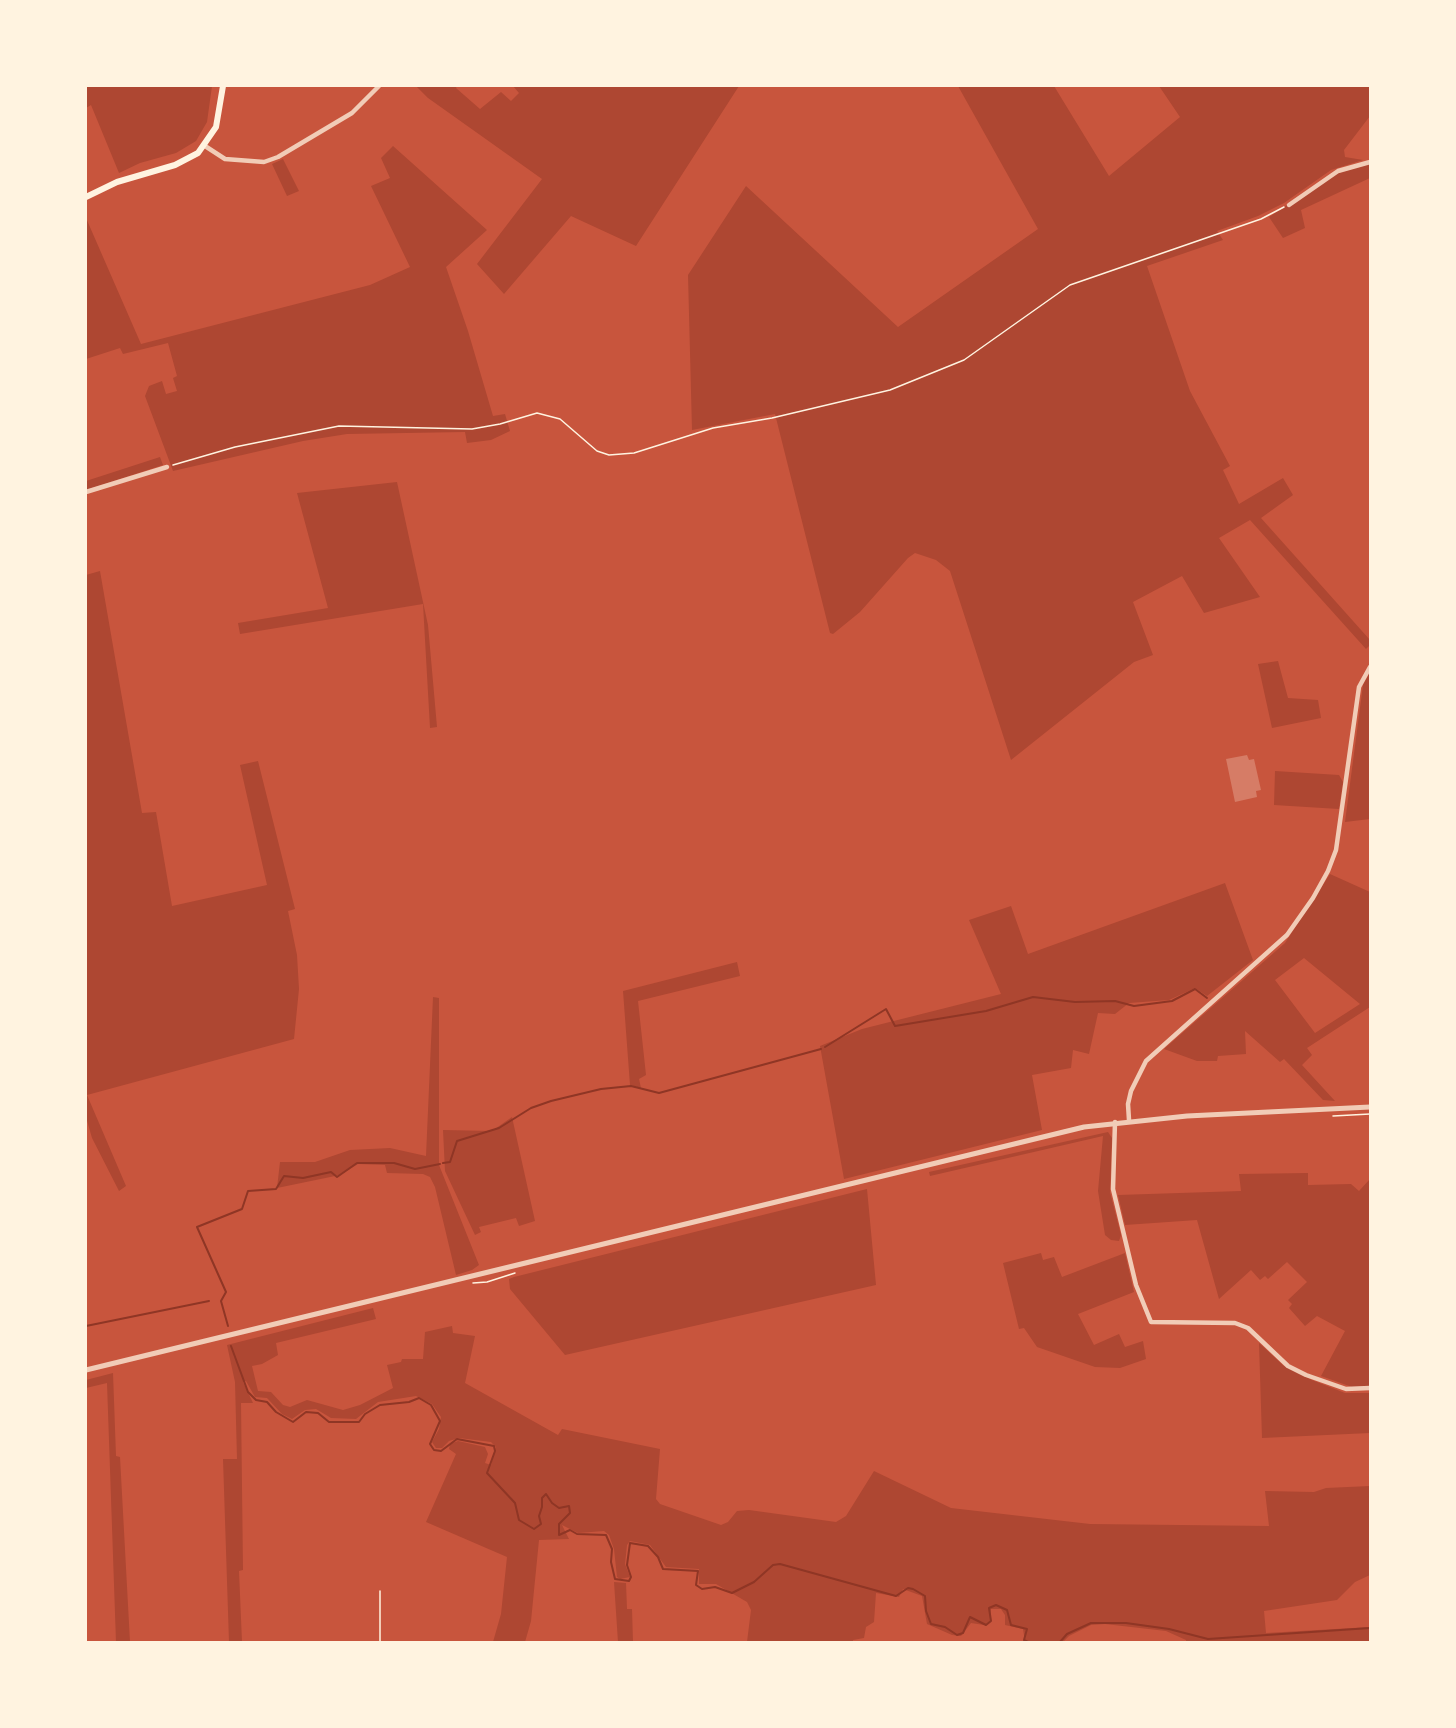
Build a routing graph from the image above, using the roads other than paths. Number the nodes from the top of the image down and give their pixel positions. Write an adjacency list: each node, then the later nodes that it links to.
1 (223, 86): 3 (main road)
2 (379, 86): 3 (street)
3 (205, 146): 5 (main road)
4 (1371, 162): 6 (street)
5 (86, 197)
6 (1289, 205)
7 (167, 467): 8 (street)
8 (86, 492)
9 (1371, 667): 11 (street)
10 (1371, 1107): 11 (street)
11 (1129, 1120): 12 (street)
12 (1115, 1122): 13 (street); 14 (street)
13 (86, 1370)
14 (1371, 1388)

